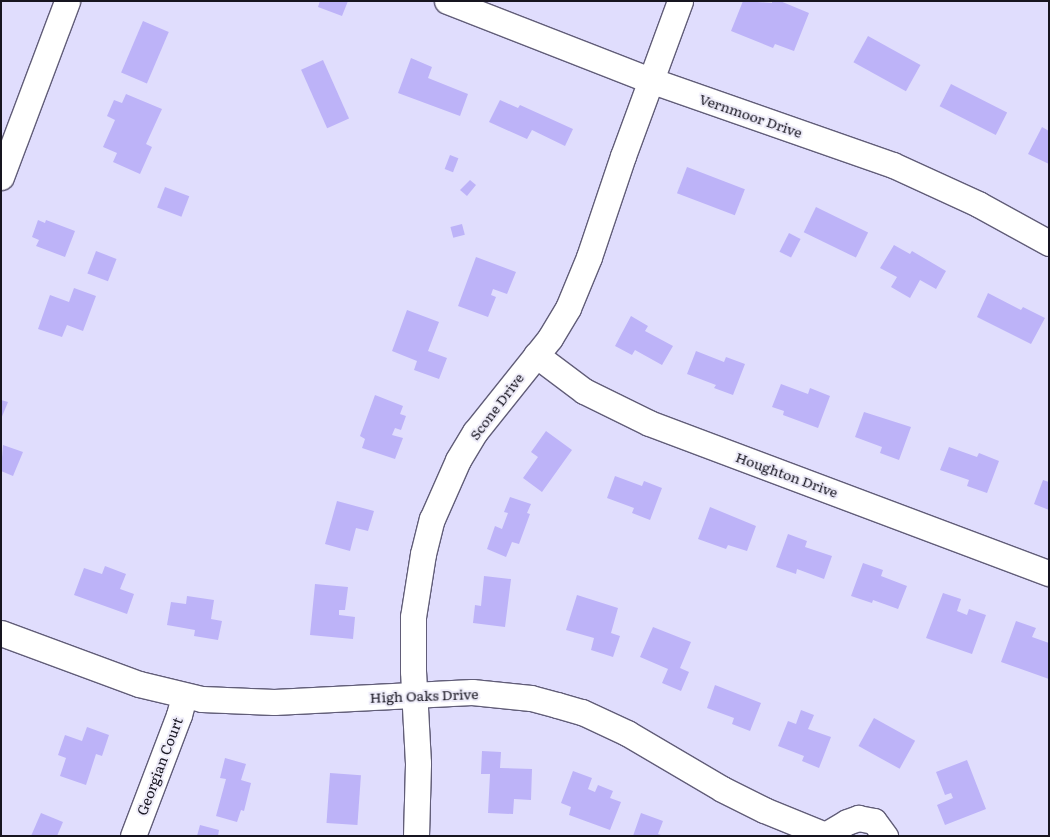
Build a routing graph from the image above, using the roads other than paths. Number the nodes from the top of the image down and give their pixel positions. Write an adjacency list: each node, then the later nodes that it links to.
1 (67, 1): 5 (street)
2 (447, 1): 4 (street, Vernmoor Drive)
3 (680, 1): 4 (street, Scone Drive)
4 (650, 80): 6 (street, Vernmoor Drive); 7 (street, Scone Drive)
5 (1, 177)
6 (1049, 243)
7 (536, 355): 8 (street, Houghton Drive); 10 (street, Scone Drive)
8 (1049, 573)
9 (1, 633): 11 (street, High Oaks Drive)
10 (414, 694): 11 (street, High Oaks Drive); 12 (street, High Oaks Drive); 14 (street, Scone Drive)
11 (184, 696): 13 (street, Georgian Court)
12 (827, 835): 15 (street, High Oaks Drive)
13 (133, 836)
14 (416, 836)
15 (886, 836)

